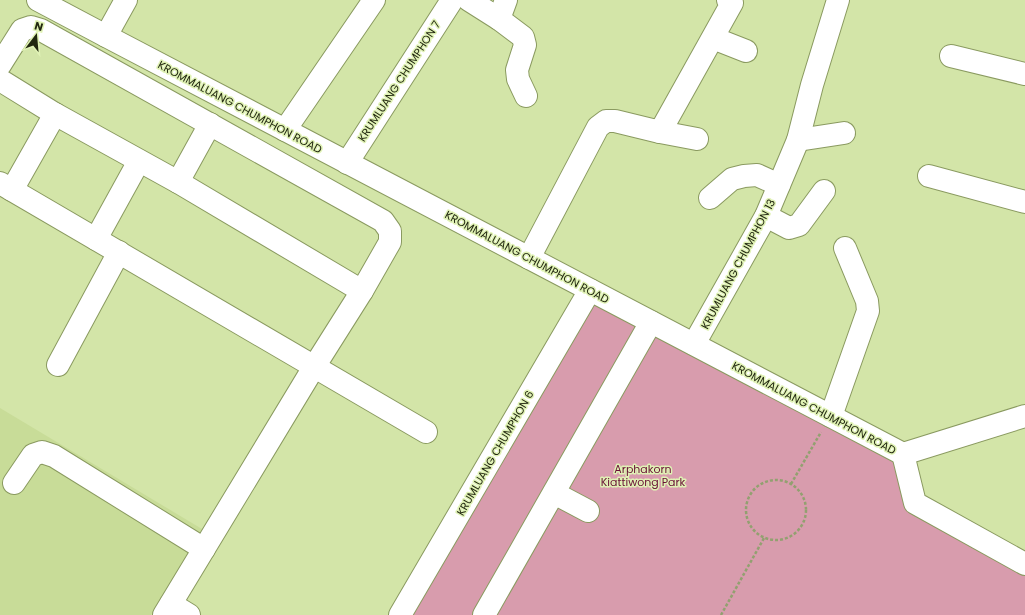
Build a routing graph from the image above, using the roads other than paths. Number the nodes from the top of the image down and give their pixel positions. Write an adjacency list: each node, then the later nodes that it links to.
1 (38, 0): 9 (street, KROMMALUANG CHUMPHON ROAD)
2 (126, 0): 9 (street)
3 (374, 0): 19 (street)
4 (452, 0): 25 (street, KRUMLUANG CHUMPHON 7)
5 (468, 0): 8 (street)
6 (728, 0): 10 (street)
7 (838, 0): 23 (street, KRUMLUANG CHUMPHON 13)
8 (502, 9): 16 (street)
9 (106, 36): 19 (street, KROMMALUANG CHUMPHON ROAD)
10 (713, 38): 11 (street); 20 (street)
11 (746, 51)
12 (952, 56): 14 (street)
13 (0, 65): 18 (street)
14 (1025, 74)
15 (0, 80): 17 (street)
16 (526, 96)
17 (55, 114): 24 (street); 29 (street)
18 (210, 124): 27 (street); 39 (street)
19 (284, 130): 25 (street, KROMMALUANG CHUMPHON ROAD)
20 (660, 132): 22 (street); 37 (street)
21 (844, 134): 23 (street)
22 (697, 139)
23 (798, 140): 28 (street, KRUMLUANG CHUMPHON 13)
24 (139, 161): 27 (street); 34 (street)
25 (347, 163): 37 (street, KROMMALUANG CHUMPHON ROAD)
26 (929, 176): 32 (street)
27 (178, 182): 39 (street)
28 (779, 185): 31 (street); 33 (street, KRUMLUANG CHUMPHON 13)
29 (6, 187): 34 (street)
30 (824, 191): 33 (street)
31 (710, 198)
32 (1025, 202)
33 (766, 216): 41 (street, KRUMLUANG CHUMPHON 13)
34 (96, 239): 36 (street)
35 (845, 248): 44 (street)
36 (119, 252): 42 (street); 43 (street)
37 (529, 258): 38 (street, KROMMALUANG CHUMPHON ROAD)
38 (590, 290): 40 (street, KROMMALUANG CHUMPHON ROAD); 54 (street, KRUMLUANG CHUMPHON 6)
39 (362, 291): 43 (street)
40 (651, 322): 41 (street, KROMMALUANG CHUMPHON ROAD); 49 (street)
41 (694, 344): 44 (street, KROMMALUANG CHUMPHON ROAD)
42 (58, 365)
43 (314, 367): 46 (street); 51 (street)
44 (830, 416): 47 (street, KROMMALUANG CHUMPHON ROAD)
45 (1025, 416): 47 (street, KROMMALUANG CHUMPHON ROAD)
46 (426, 432)
47 (903, 454): 52 (street)
48 (14, 483): 51 (street)
49 (554, 493): 50 (street); 56 (street)
50 (588, 512)
51 (204, 549): 53 (street)
52 (1025, 564)
53 (167, 609): 55 (street)
54 (406, 613)
55 (189, 615)
56 (484, 615)

